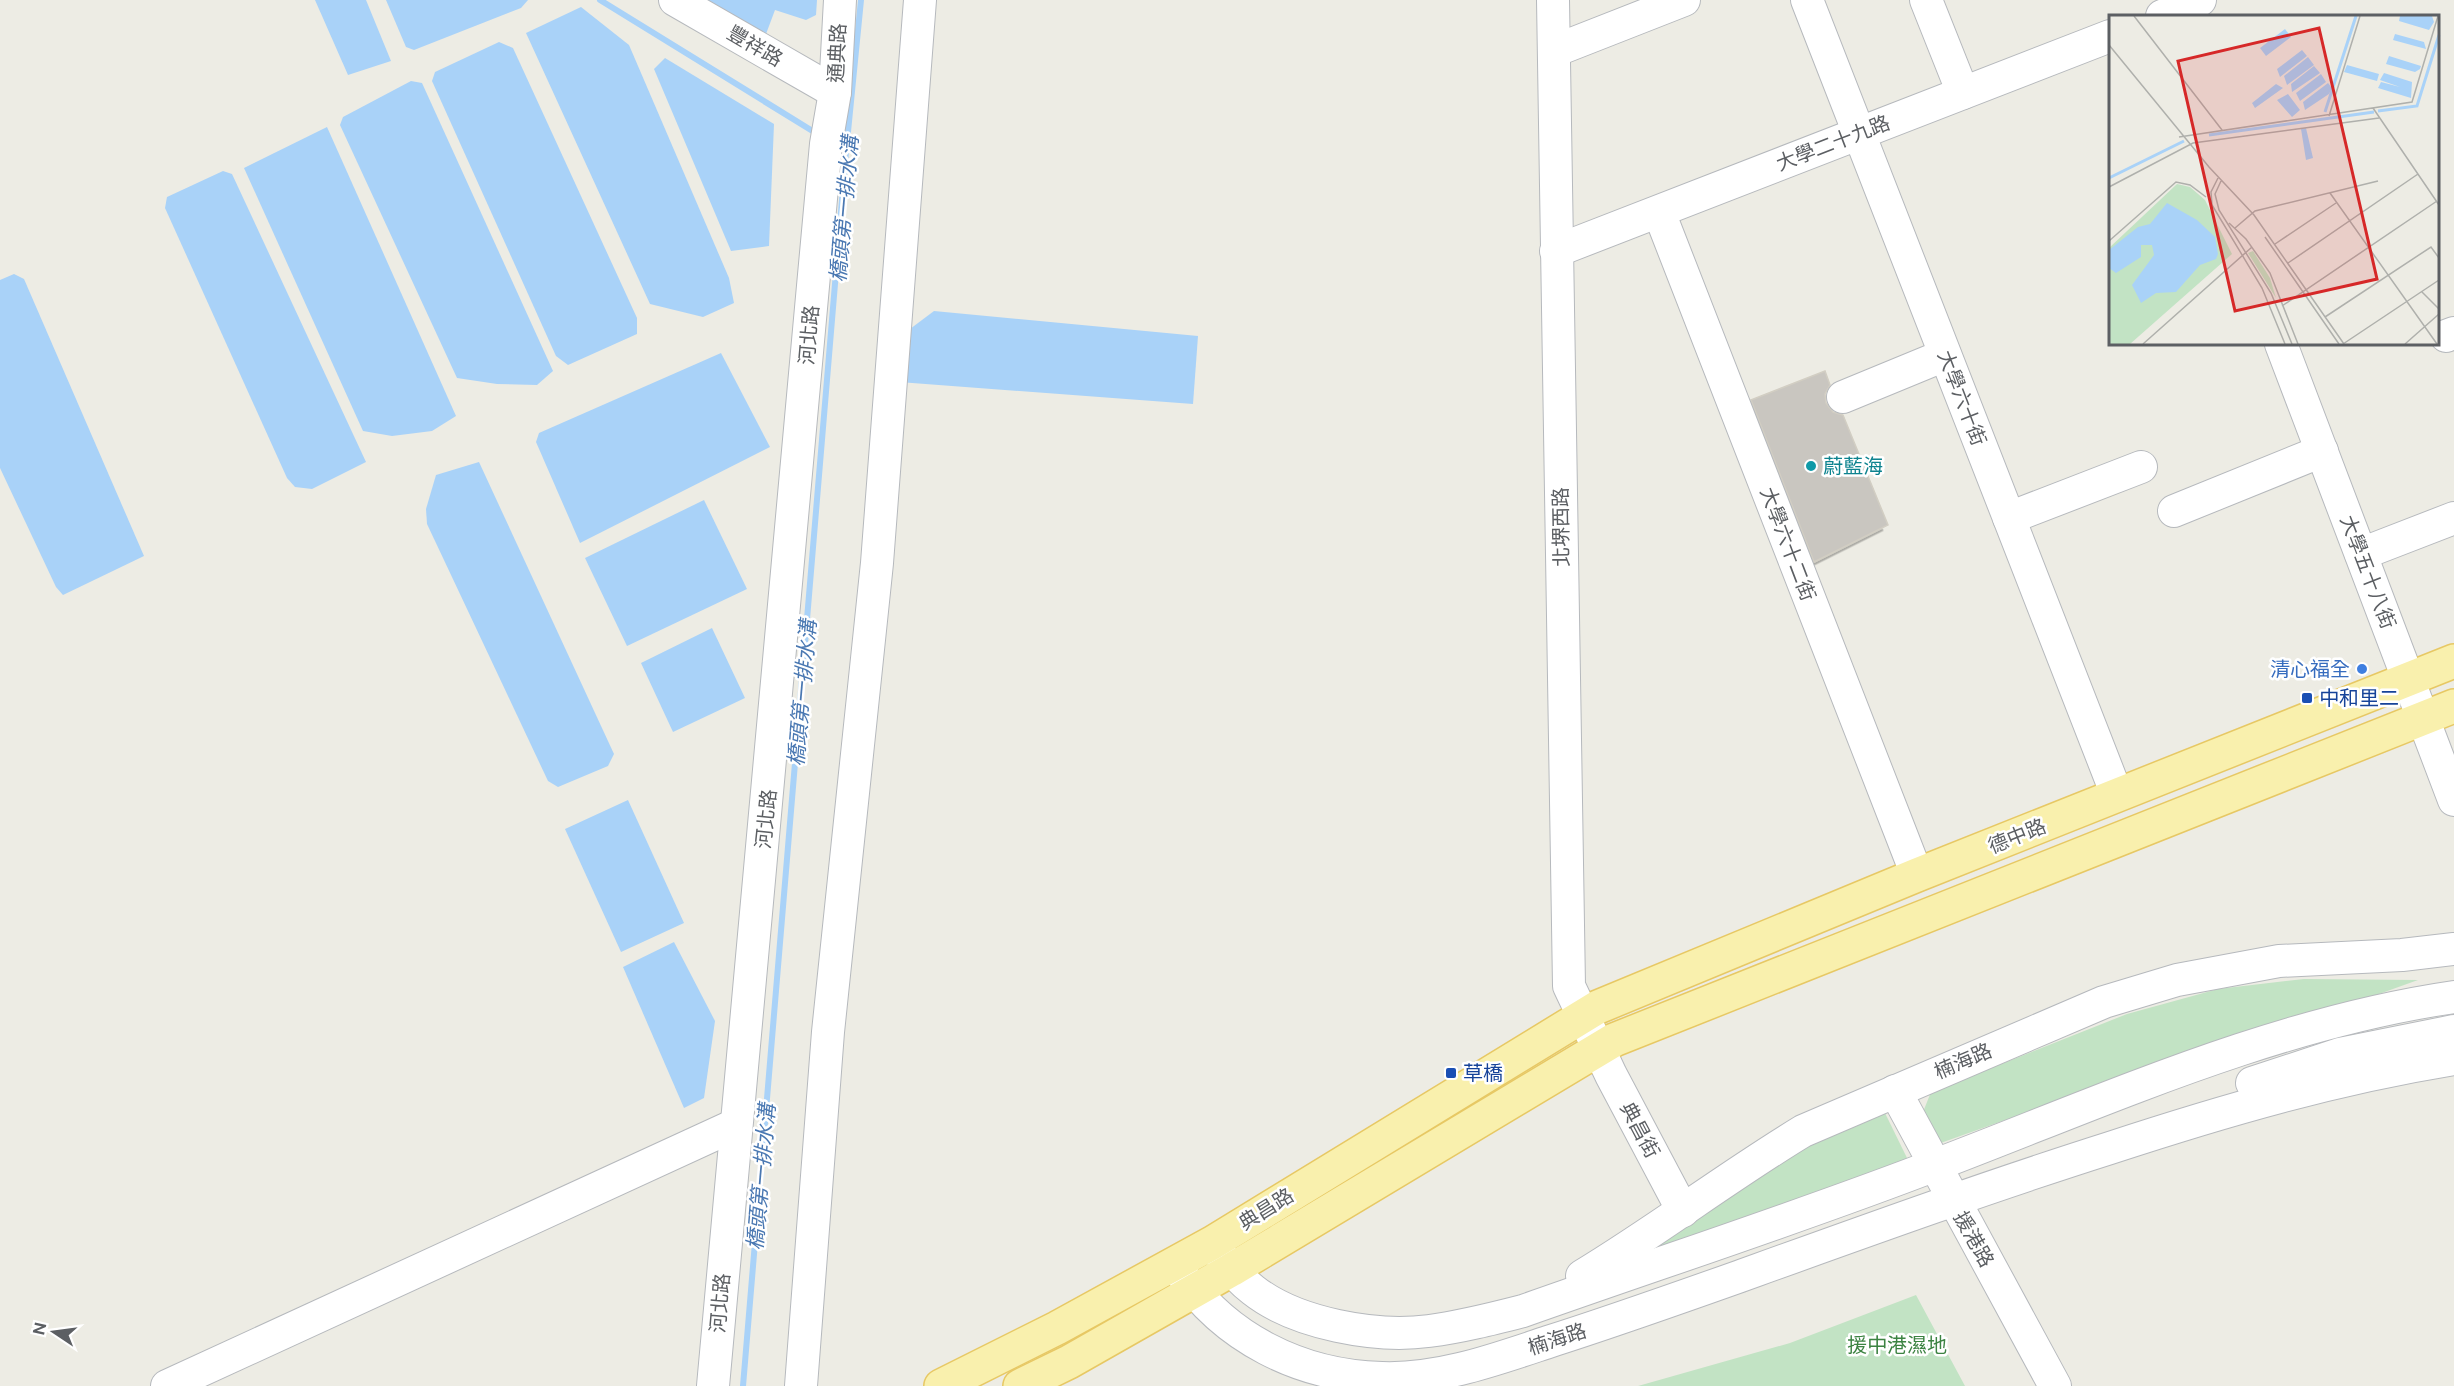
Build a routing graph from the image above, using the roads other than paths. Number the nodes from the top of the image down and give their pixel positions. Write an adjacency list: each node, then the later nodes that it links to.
1 (675, 0): 15 (street, 豐祥路)
2 (840, 0): 15 (street, 通典路)
3 (920, 0): 55 (street)
4 (1553, 0): 13 (street, 北堺西路)
5 (1684, 0): 13 (street)
6 (1807, 0): 16 (street, 大學六十街)
7 (1926, 0): 14 (street)
8 (2151, 0): 10 (street)
9 (2200, 0): 11 (street)
10 (2157, 15)
11 (2164, 15)
12 (2109, 36): 14 (street, 大學二十九路)
13 (1554, 51): 19 (street, 北堺西路)
14 (1963, 93): 16 (street, 大學二十九路)
15 (834, 99): 17 (street, 通典路)
16 (1859, 133): 18 (street, 大學二十九路); 21 (street, 大學六十街)
17 (826, 144): 43 (street, 河北路)
18 (1659, 212): 19 (street, 大學二十九路); 35 (street, 大學六十二街)
19 (1556, 251): 38 (street, 北堺西路)
20 (2281, 345): 23 (street, 大學五十八街)
21 (1945, 355): 22 (street); 26 (street, 大學六十街)
22 (1844, 397)
23 (2322, 451): 25 (street); 28 (street, 大學五十八街)
24 (2141, 466): 26 (street)
25 (2174, 511)
26 (2009, 518): 33 (street, 大學六十街)
27 (2454, 518): 28 (street)
28 (2361, 554): 30 (street, 大學五十八街)
29 (2454, 661): 30 (main road, 德中路)
30 (2407, 679): 32 (street, 大學五十八街); 33 (main road, 德中路)
31 (2454, 706): 32 (main road, 德中路)
32 (2422, 719): 34 (street, 大學五十八街); 40 (main road, 德中路)
33 (2117, 795): 35 (main road, 德中路)
34 (2454, 800)
35 (1917, 875): 38 (main road, 德中路)
36 (2454, 949): 42 (street, 楠海路)
37 (2454, 997): 44 (street, 楠海路)
38 (1582, 1015): 40 (street, 北堺西路); 48 (main road, 典昌路)
39 (2454, 1031): 45 (street, 楠海路)
40 (1598, 1048): 47 (street, 典昌街); 50 (main road, 典昌路)
41 (2454, 1059): 45 (street, 楠海路)
42 (1895, 1091): 44 (street, 援港路); 47 (street, 楠海路)
43 (735, 1125): 53 (street); 54 (street, 河北路)
44 (1935, 1166): 46 (street, 援港路); 52 (street, 楠海路)
45 (1995, 1185): 46 (street, 楠海路)
46 (1953, 1200): 51 (street, 楠海路); 58 (street, 援港路)
47 (1683, 1211): 52 (street, 楠海路)
48 (1212, 1243): 49 (main road, 典昌路); 50 (street, 楠海路)
49 (1175, 1263): 51 (street, 楠海路); 56 (main road, 典昌路)
50 (1231, 1270): 51 (main road, 典昌路); 52 (street, 楠海路)
51 (1193, 1291): 57 (main road, 典昌路)
52 (1523, 1311)
53 (167, 1386)
54 (713, 1386)
55 (801, 1386)
56 (941, 1386)
57 (1020, 1386)
58 (2055, 1386)

